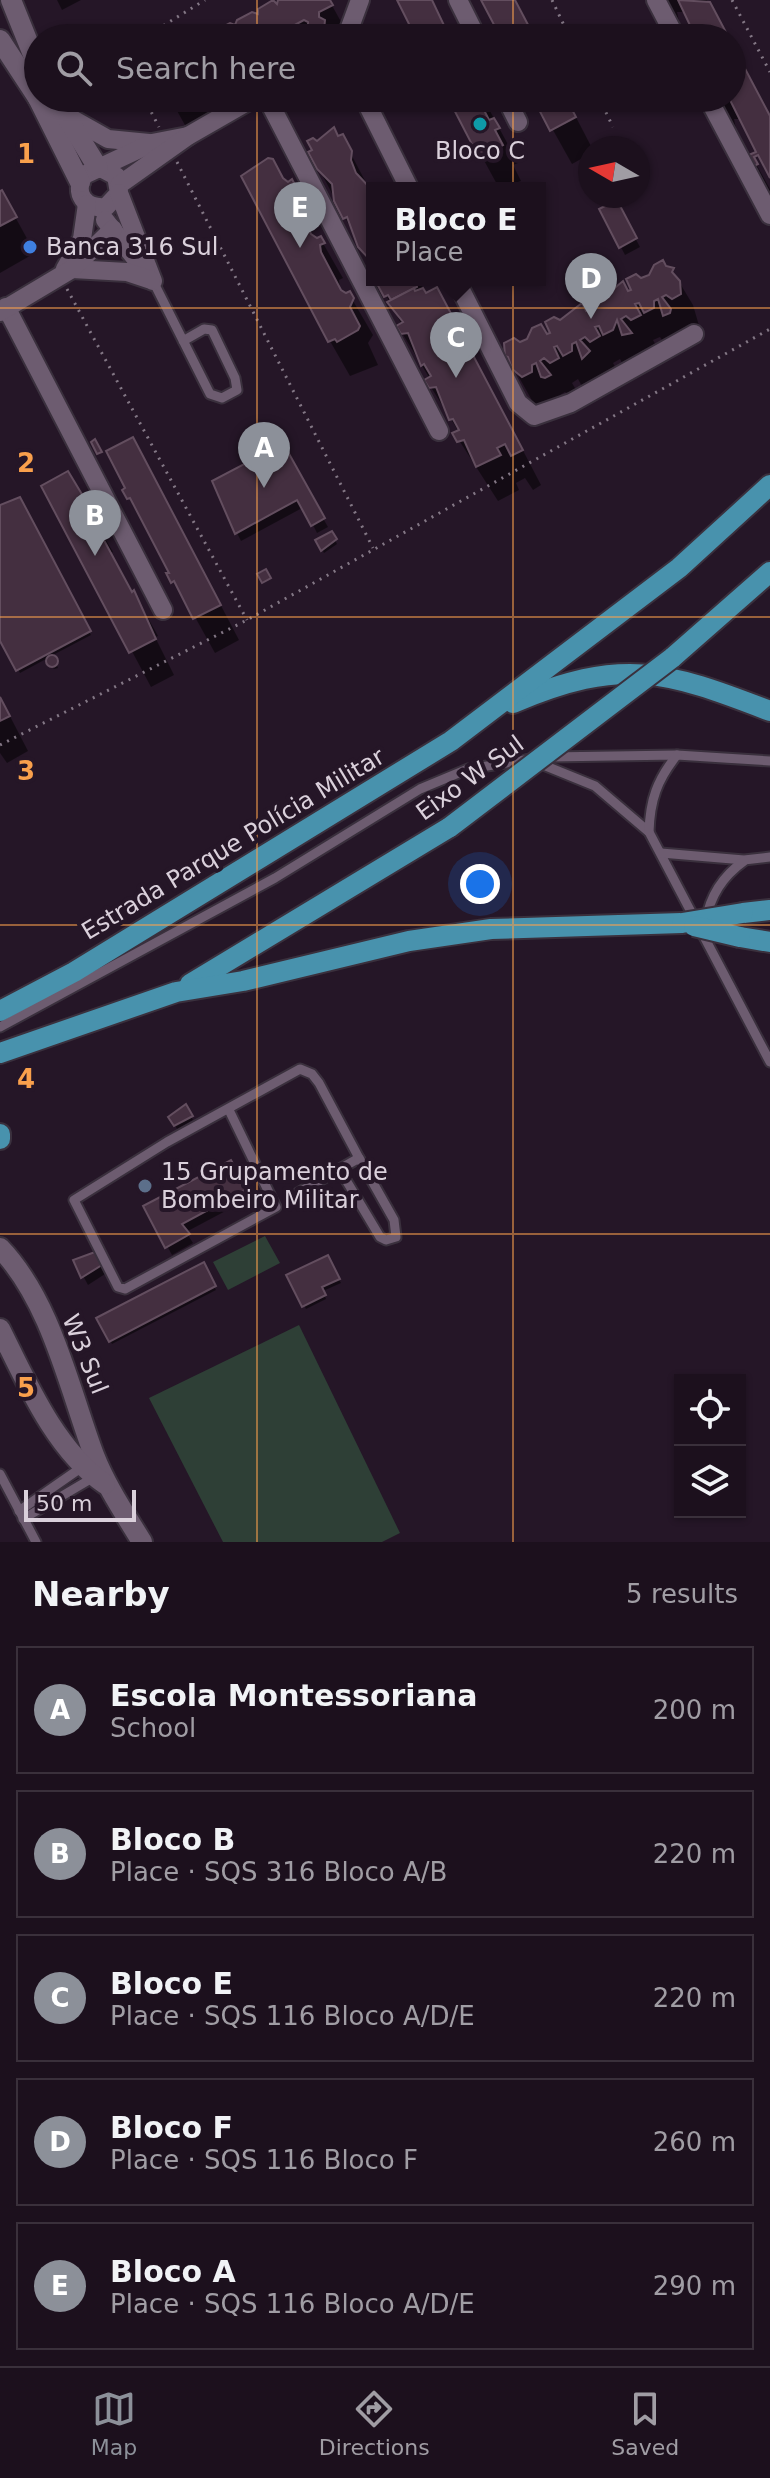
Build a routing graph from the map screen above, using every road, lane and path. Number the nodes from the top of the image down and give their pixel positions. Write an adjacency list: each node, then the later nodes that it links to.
1 (11, 0): 15 (street)
2 (205, 0): 8 (path)
3 (360, 0): 9 (street)
4 (458, 0): 10 (street)
5 (552, 0): 11 (path)
6 (656, 0): 12 (street)
7 (732, 0): 13 (path)
8 (166, 24)
9 (351, 24)
10 (470, 24)
11 (563, 24)
12 (669, 24)
13 (745, 24)
14 (746, 27): 17 (path)
15 (24, 32)
16 (0, 40): 18 (street)
17 (770, 72)
18 (24, 77)
19 (45, 112): 35 (street)
20 (65, 112): 28 (street)
21 (149, 112): 32 (path)
22 (230, 112): 31 (street)
23 (274, 112): 48 (street)
24 (371, 112): 36 (street)
25 (513, 112): 29 (street)
26 (606, 112): 30 (path)
27 (715, 112): 39 (street)
28 (69, 117): 32 (street); 34 (street)
29 (518, 122)
30 (613, 127)
31 (188, 136): 32 (street); 37 (street)
32 (159, 142): 34 (street)
33 (173, 154): 50 (path)
34 (99, 168): 35 (street); 37 (street)
35 (80, 182): 38 (street)
36 (406, 182)
37 (119, 189): 38 (street); 42 (street)
38 (92, 206): 40 (street); 41 (street)
39 (770, 215)
40 (113, 229): 41 (street); 42 (street)
41 (66, 273): 42 (street); 44 (street); 53 (path)
42 (153, 281): 47 (lane)
43 (459, 286): 46 (street)
44 (3, 309): 52 (street)
45 (770, 329): 50 (path)
46 (694, 334)
47 (183, 341): 47 (lane)
48 (439, 431)
49 (770, 485): 55 (main road)
50 (374, 549): 53 (path)
51 (770, 572): 68 (main road, Eixo W Sul, bridge)
52 (163, 610)
53 (247, 620): 56 (path)
54 (770, 711): 55 (main road)
55 (487, 714): 69 (main road, Estrada Parque Polícia Militar)
56 (0, 745)
57 (677, 755): 58 (lane); 59 (lane); 60 (lane)
58 (529, 759): 60 (lane); 70 (lane)
59 (770, 761)
60 (649, 832): 61 (lane)
61 (661, 853): 63 (lane); 67 (lane)
62 (770, 857): 63 (lane)
63 (744, 860): 67 (lane)
64 (770, 910): 65 (main road, bridge)
65 (682, 923): 66 (main road, bridge); 68 (main road)
66 (770, 942)
67 (706, 944): 72 (lane)
68 (176, 992): 71 (main road)
69 (0, 1011)
70 (0, 1027)
71 (0, 1053)
72 (770, 1062)
73 (229, 1110): 73 (lane); 74 (lane)
74 (359, 1158): 75 (lane); 75 (lane)
75 (340, 1170): 76 (lane)
76 (298, 1193)
77 (0, 1248): 79 (street, W3 Sul)
78 (0, 1329): 79 (street, W3 Sul)
79 (97, 1472): 81 (lane); 81 (lane); 83 (street, W3 Sul)
80 (0, 1474): 81 (lane)
81 (21, 1515): 82 (lane)
82 (36, 1542)
83 (142, 1542)

